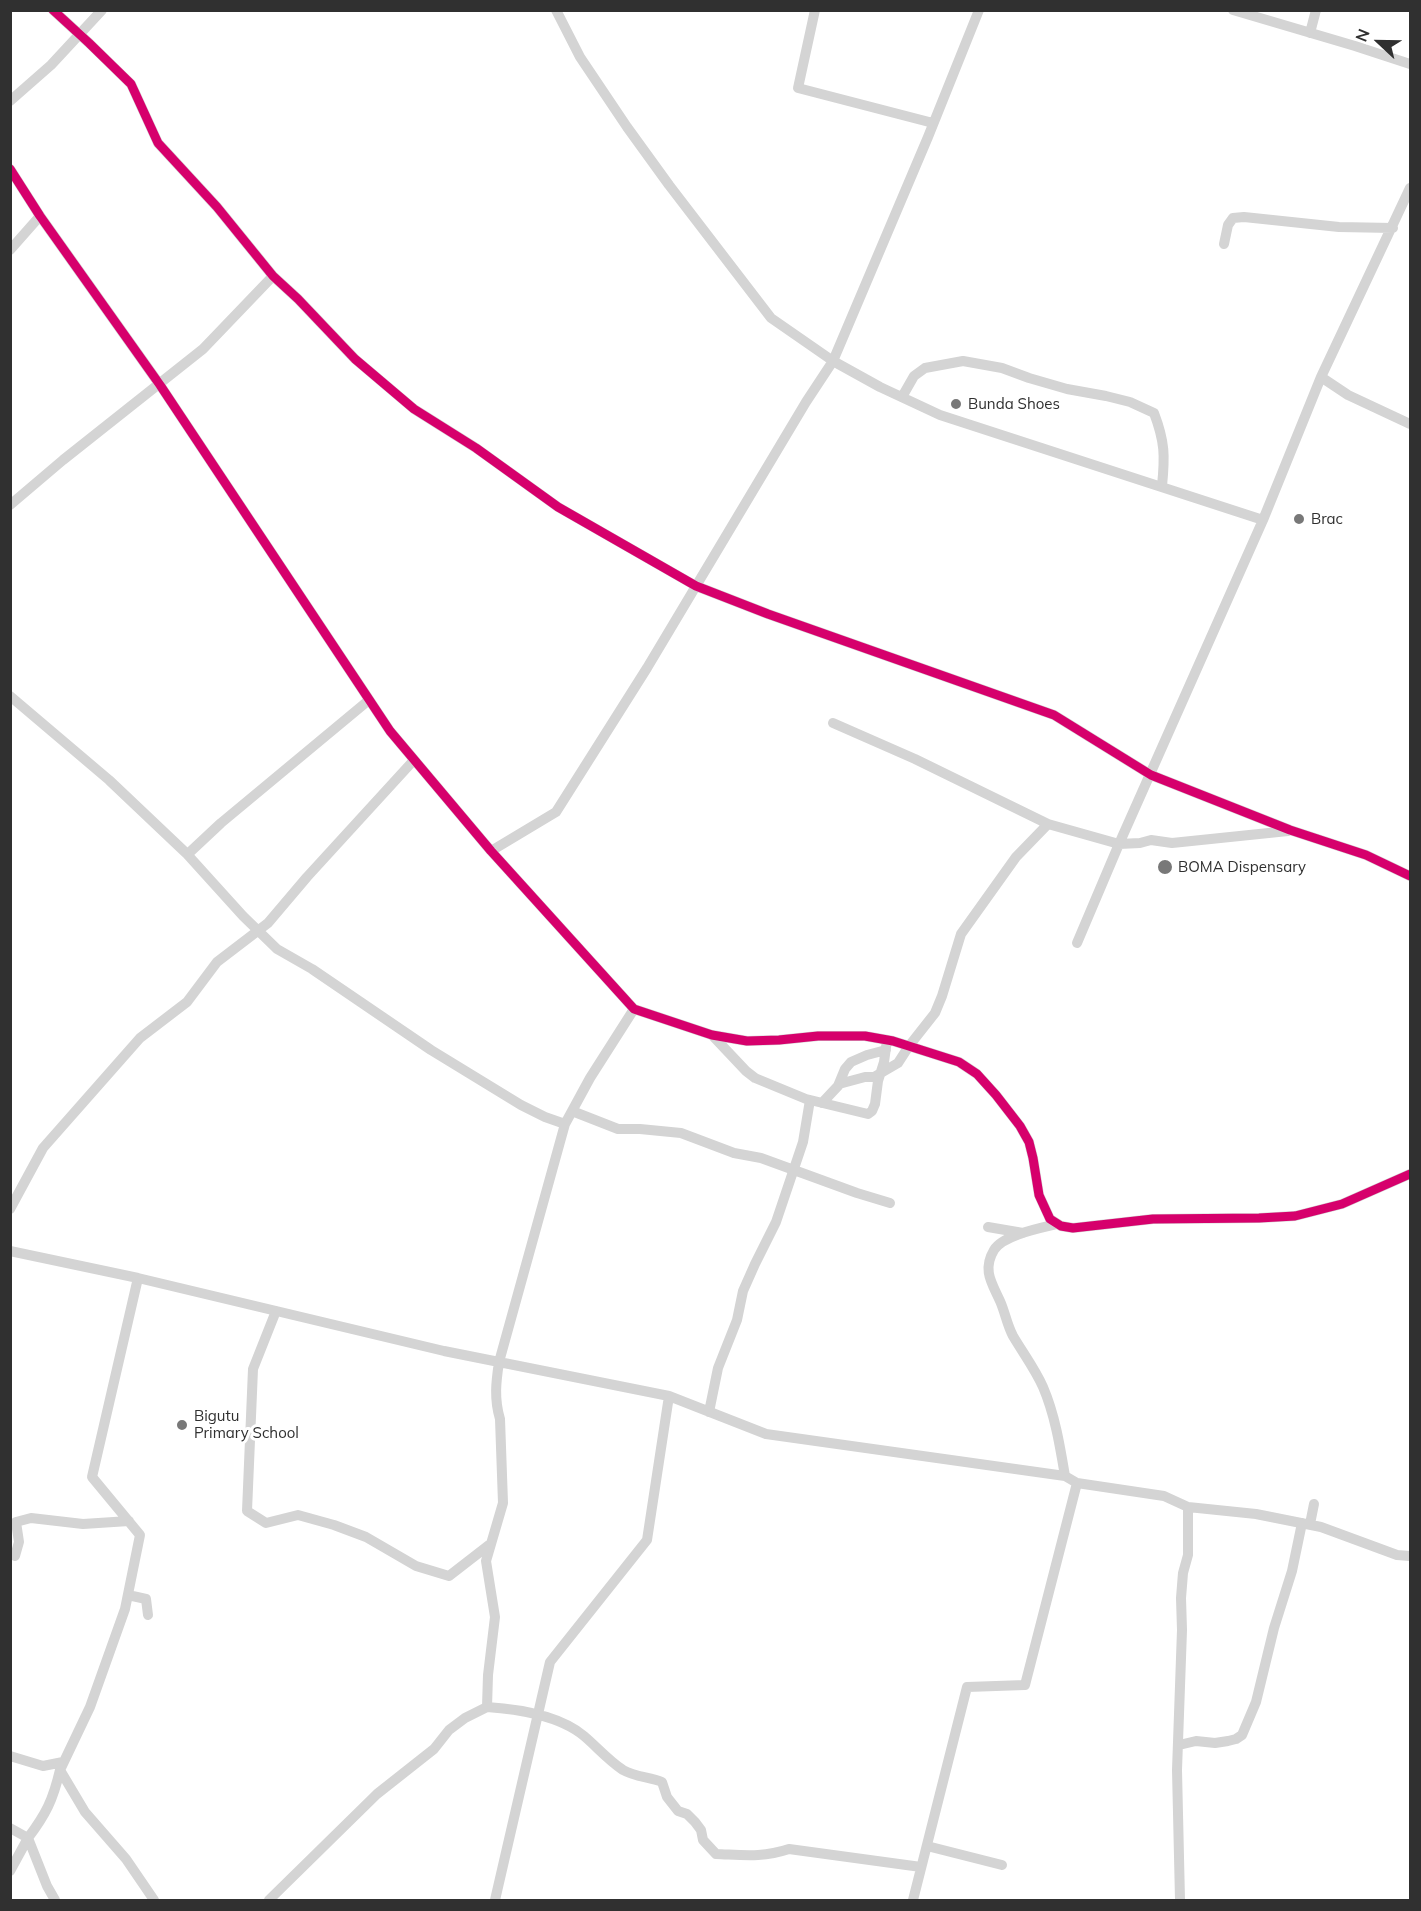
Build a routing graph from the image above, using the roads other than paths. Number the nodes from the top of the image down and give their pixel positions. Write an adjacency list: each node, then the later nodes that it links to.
1 (53, 10): 9 (street)
2 (102, 10): 9 (street)
3 (556, 10): 20 (street)
4 (815, 10): 12 (street)
5 (979, 10): 12 (street)
6 (1233, 10): 8 (street)
7 (1316, 10): 8 (street)
8 (1310, 33): 10 (street)
9 (81, 35): 11 (street); 19 (street)
10 (1410, 64)
11 (10, 102)
12 (933, 123): 20 (street)
13 (10, 169): 15 (street)
14 (1410, 188): 16 (street)
15 (40, 216): 18 (street); 22 (street)
16 (1393, 228): 17 (street); 21 (street)
17 (1224, 244)
18 (10, 250)
19 (273, 276): 22 (street); 28 (street)
20 (833, 361): 23 (street); 28 (street)
21 (1321, 377): 24 (street); 27 (street)
22 (160, 385): 26 (street); 30 (street)
23 (902, 397): 25 (street); 25 (street)
24 (1410, 423)
25 (1162, 486): 27 (street)
26 (10, 505)
27 (1263, 520): 33 (street)
28 (696, 586): 33 (street); 37 (street)
29 (10, 696): 38 (street)
30 (369, 700): 32 (street); 38 (street)
31 (833, 723): 34 (street)
32 (414, 760): 37 (street); 40 (street)
33 (1150, 776): 35 (street); 36 (street)
34 (1048, 824): 36 (street); 45 (street)
35 (1290, 830): 36 (street); 39 (street)
36 (1119, 844): 41 (street)
37 (491, 851): 42 (street)
38 (186, 853): 40 (street)
39 (1410, 876)
40 (258, 930): 51 (street); 55 (street)
41 (1077, 943)
42 (634, 1009): 43 (street); 50 (street)
43 (712, 1035): 44 (street); 48 (street)
44 (886, 1045): 45 (street); 46 (street); 47 (street)
45 (909, 1046): 46 (street); 56 (street)
46 (880, 1073): 47 (street); 49 (street)
47 (839, 1084): 49 (street)
48 (810, 1100): 49 (street); 52 (street)
49 (822, 1103)
50 (572, 1111): 51 (street); 52 (street)
51 (565, 1124): 62 (street)
52 (794, 1170): 54 (street); 64 (street)
53 (1410, 1174): 56 (street)
54 (890, 1203)
55 (10, 1209)
56 (1057, 1224): 58 (street)
57 (988, 1227): 58 (street)
58 (1023, 1233): 65 (street)
59 (10, 1251): 60 (street)
60 (138, 1278): 61 (street); 69 (street)
61 (276, 1311): 62 (street); 71 (street)
62 (499, 1362): 63 (street); 71 (street)
63 (669, 1396): 64 (street); 77 (street)
64 (709, 1412): 65 (street)
65 (1065, 1476): 66 (street)
66 (1077, 1483): 68 (street); 83 (street)
67 (1314, 1504): 70 (street)
68 (1188, 1507): 70 (street); 78 (street)
69 (129, 1521): 72 (street); 74 (street)
70 (1306, 1524): 73 (street); 78 (street)
71 (489, 1545): 76 (street)
72 (15, 1556)
73 (1410, 1556)
74 (128, 1595): 75 (street); 80 (street)
75 (148, 1615)
76 (487, 1707): 77 (street); 89 (street)
77 (538, 1715): 85 (street); 90 (street)
78 (1179, 1745): 92 (street)
79 (10, 1756): 80 (street)
80 (62, 1766): 82 (street); 88 (street)
81 (10, 1828): 82 (street)
82 (28, 1838): 86 (street); 87 (street)
83 (927, 1846): 84 (street); 85 (street)
84 (1002, 1864)
85 (921, 1867): 91 (street)
86 (10, 1871)
87 (55, 1900)
88 (154, 1900)
89 (269, 1900)
90 (495, 1900)
91 (913, 1900)
92 (1180, 1900)

